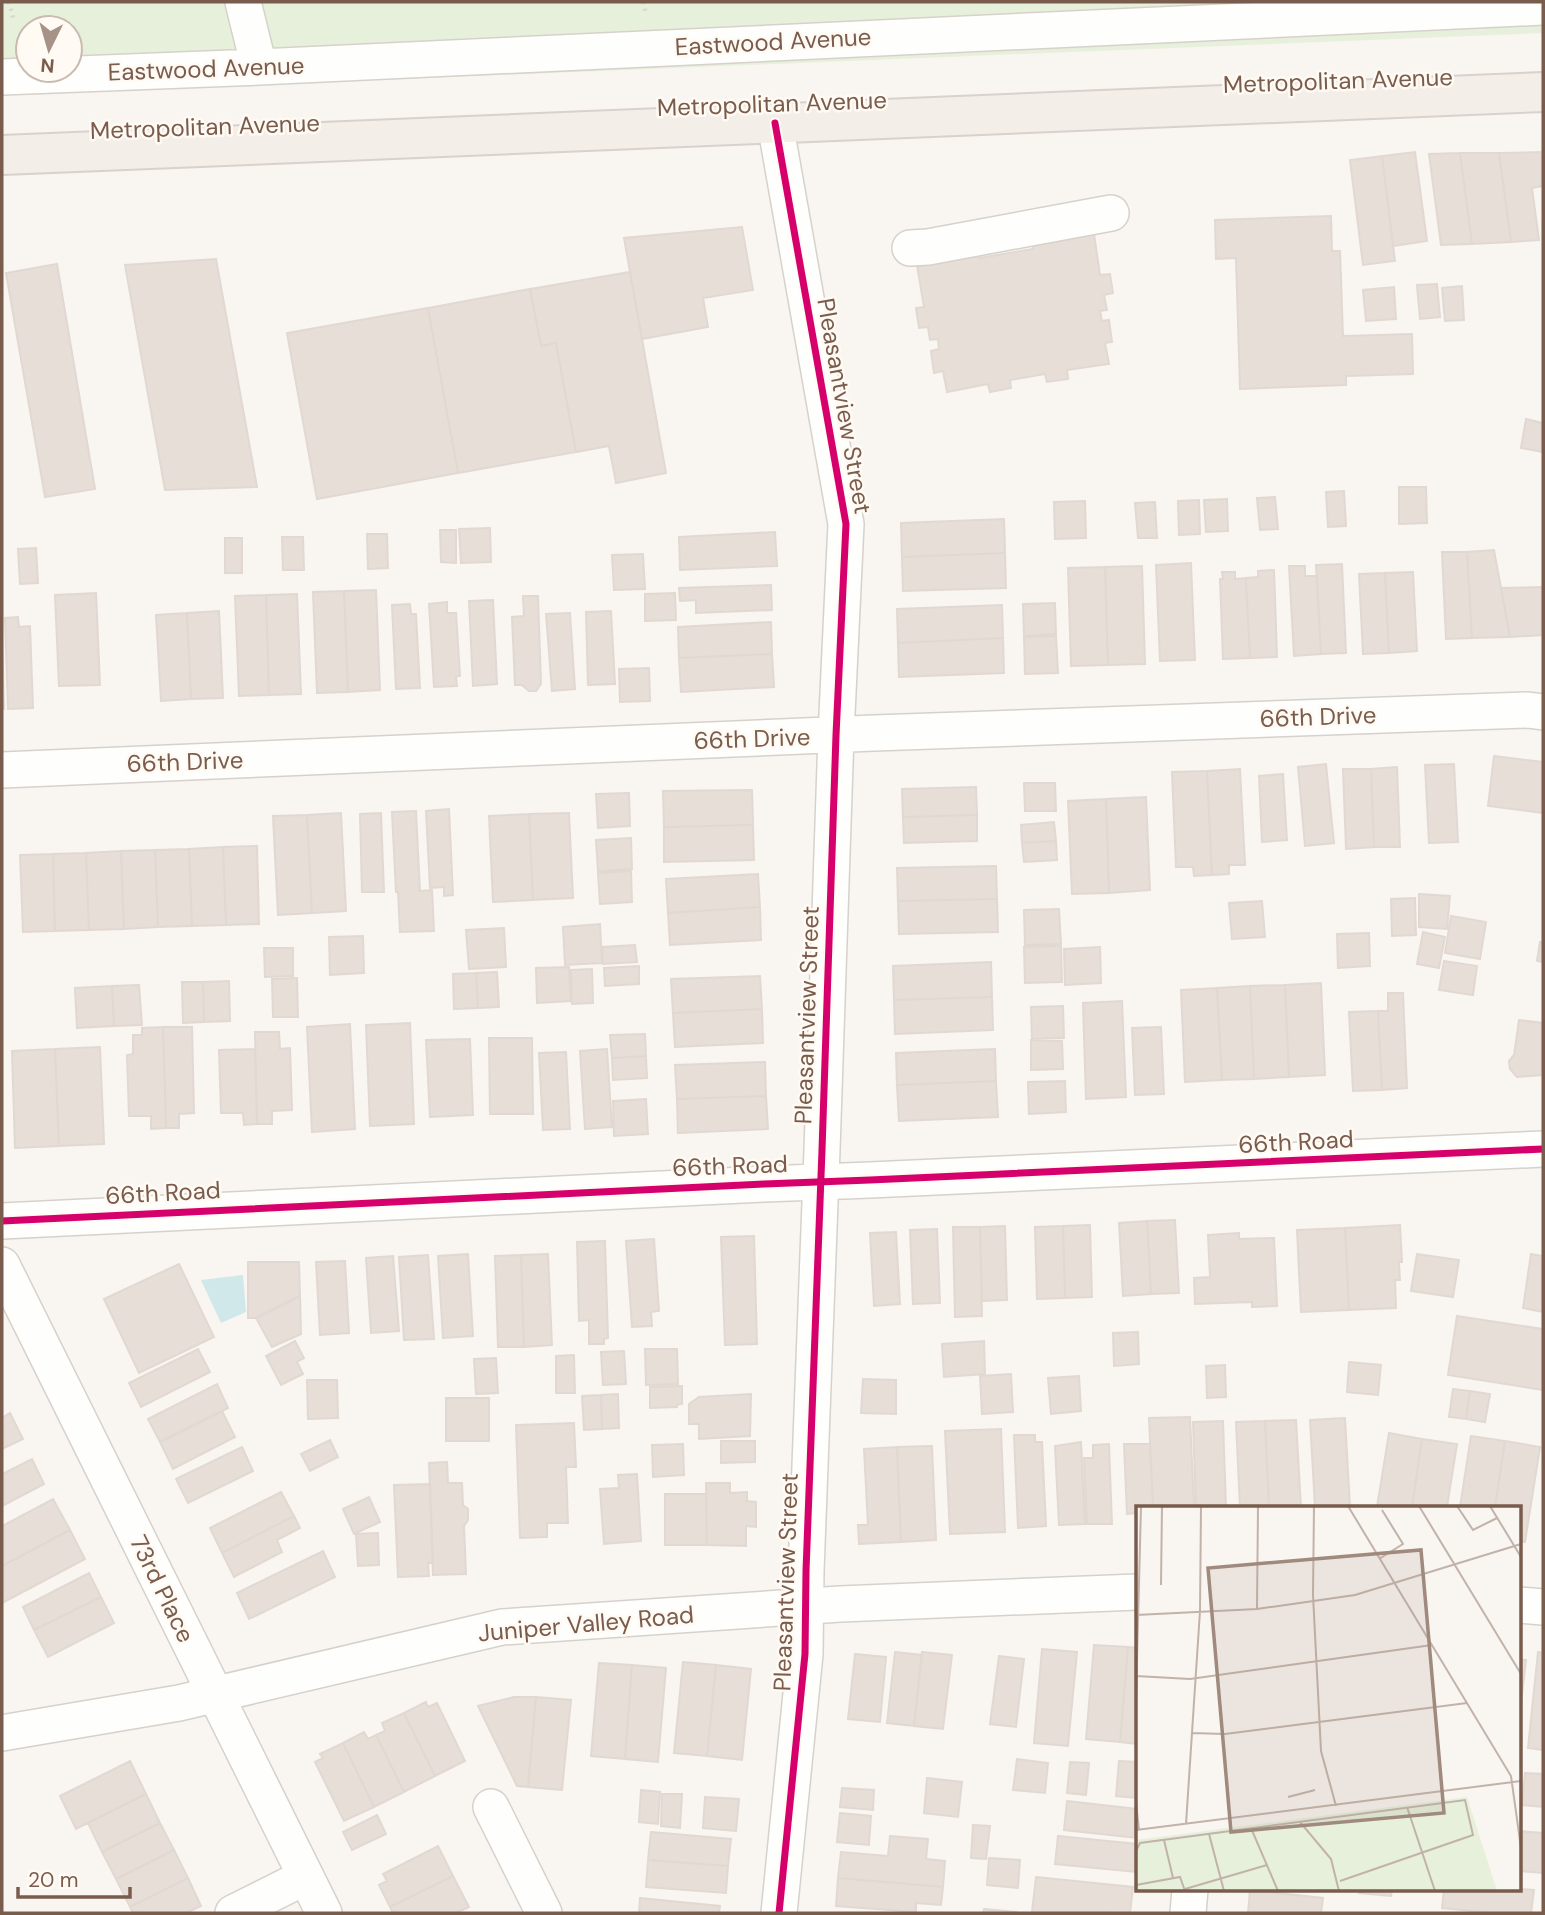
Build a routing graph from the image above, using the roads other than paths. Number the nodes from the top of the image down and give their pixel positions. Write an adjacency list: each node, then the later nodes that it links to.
1 (243, 2): 5 (street)
2 (1401, 7): 3 (street, Eastwood Avenue); 4 (street, Eastwood Avenue)
3 (1543, 7)
4 (1034, 16): 5 (street, Eastwood Avenue)
5 (259, 67): 6 (street, Eastwood Avenue)
6 (2, 77)
7 (1543, 92): 8 (main road, Metropolitan Avenue)
8 (775, 123): 9 (main road, Metropolitan Avenue); 13 (street, Pleasantview Street)
9 (2, 155)
10 (1111, 213): 11 (street)
11 (910, 248)
12 (1543, 712): 13 (street, 66th Drive)
13 (836, 735): 14 (street, 66th Drive); 16 (street, Pleasantview Street)
14 (2, 770)
15 (1543, 1149): 16 (street, 66th Road)
16 (821, 1182): 17 (street, 66th Road); 21 (street, Pleasantview Street)
17 (2, 1221)
18 (2, 1265): 23 (street, 73rd Place)
19 (1136, 1592): 21 (street, Juniper Valley Road)
20 (1520, 1605): 22 (street)
21 (806, 1607): 23 (street, Juniper Valley Road); 31 (street, Pleasantview Street)
22 (1543, 1607)
23 (215, 1695): 24 (street, Juniper Valley Road); 26 (street, 73rd Place)
24 (2, 1733)
25 (491, 1807): 30 (street)
26 (305, 1877): 28 (street); 29 (street, 73rd Place)
27 (1191, 1890): 32 (street)
28 (233, 1913)
29 (324, 1913)
30 (544, 1913)
31 (779, 1913)
32 (1188, 1913)

